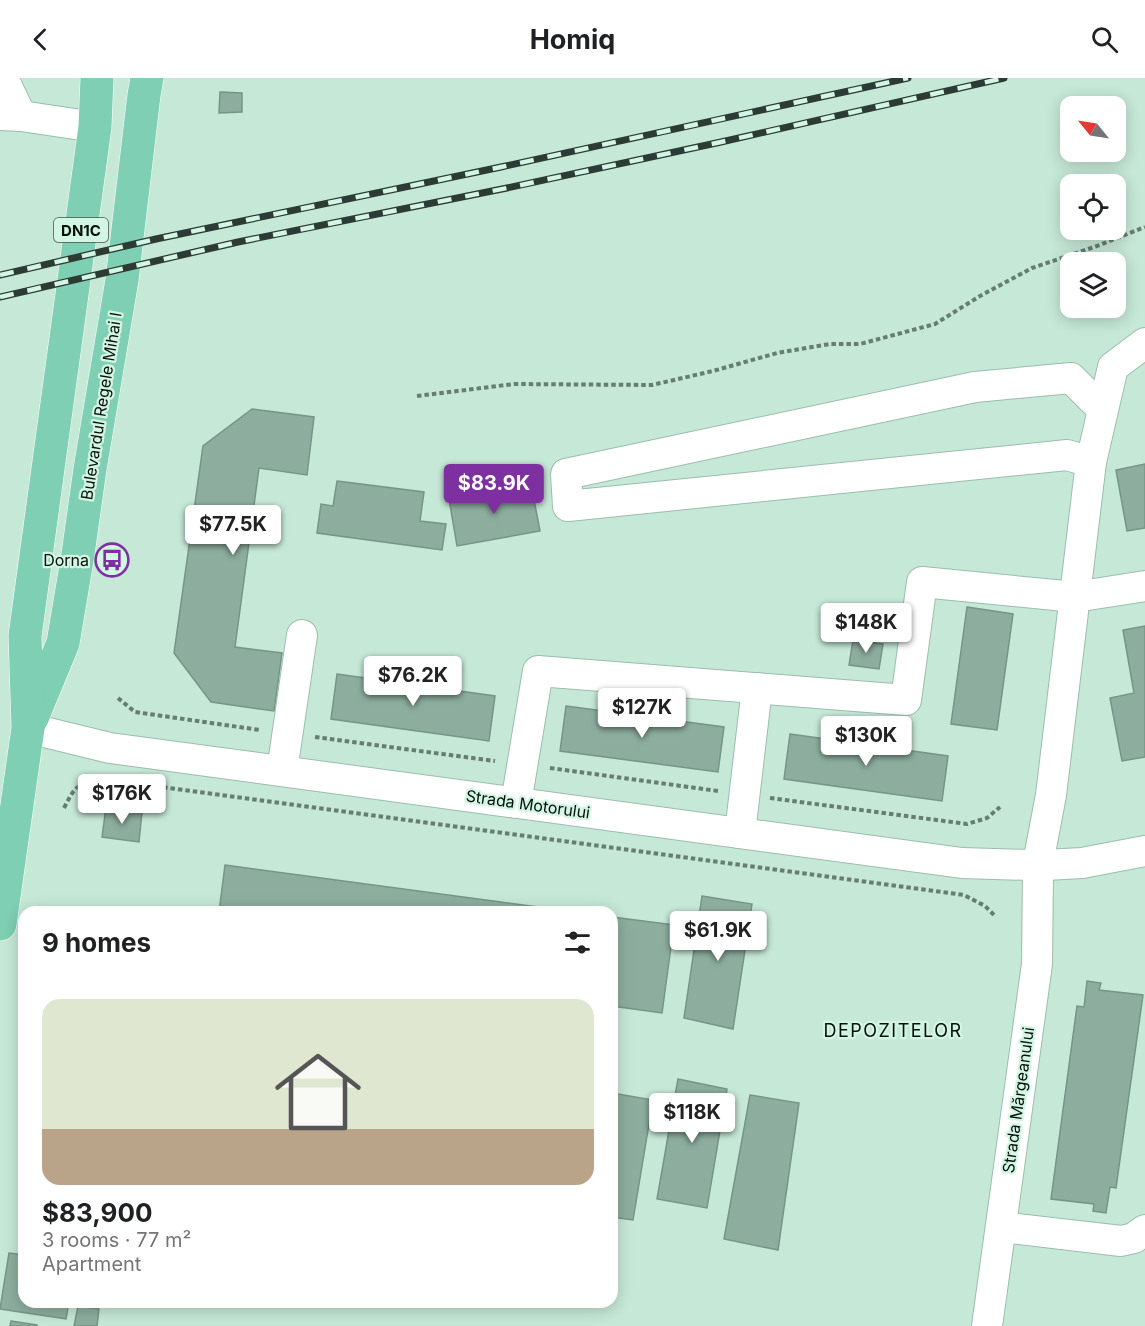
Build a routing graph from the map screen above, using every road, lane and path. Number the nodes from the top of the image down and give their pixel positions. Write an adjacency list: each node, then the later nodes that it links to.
1 (3, 78): 4 (street)
2 (97, 78): 5 (main road, Bulevardul Regele Mihai I / DN1C)
3 (147, 78): 16 (main road, Bulevardul Regele Mihai I / DN1C)
4 (10, 116): 5 (street)
5 (95, 127): 16 (main road, Bulevardul Regele Mihai I / DN1C)
6 (1145, 226): 8 (path)
7 (1145, 343): 9 (street, Strada Mărgeanului)
8 (417, 396)
9 (1102, 409): 10 (street, Strada Mărgeanului); 10 (street)
10 (1090, 462): 12 (street, Strada Mărgeanului)
11 (1145, 586): 12 (street)
12 (1075, 597): 14 (street); 26 (street, Strada Mărgeanului)
13 (302, 635): 17 (street)
14 (757, 688): 18 (street); 20 (street)
15 (118, 698): 17 (path)
16 (28, 728): 19 (street, Strada Motorului); 28 (main road, Bulevardul Regele Mihai I / DN1C)
17 (287, 733): 18 (path); 19 (street)
18 (522, 765): 20 (path); 21 (street)
19 (282, 771): 21 (street, Strada Motorului)
20 (744, 794): 22 (path); 24 (street)
21 (516, 802): 24 (street, Strada Motorului)
22 (1000, 807)
23 (64, 808): 27 (path)
24 (740, 832): 26 (street, Strada Motorului)
25 (1145, 851): 26 (street, Strada Motorului)
26 (1038, 865): 29 (street, Strada Mărgeanului)
27 (996, 917)
28 (0, 924)
29 (1001, 1227): 30 (street); 31 (street, Strada Mărgeanului)
30 (1145, 1230)
31 (987, 1326)

